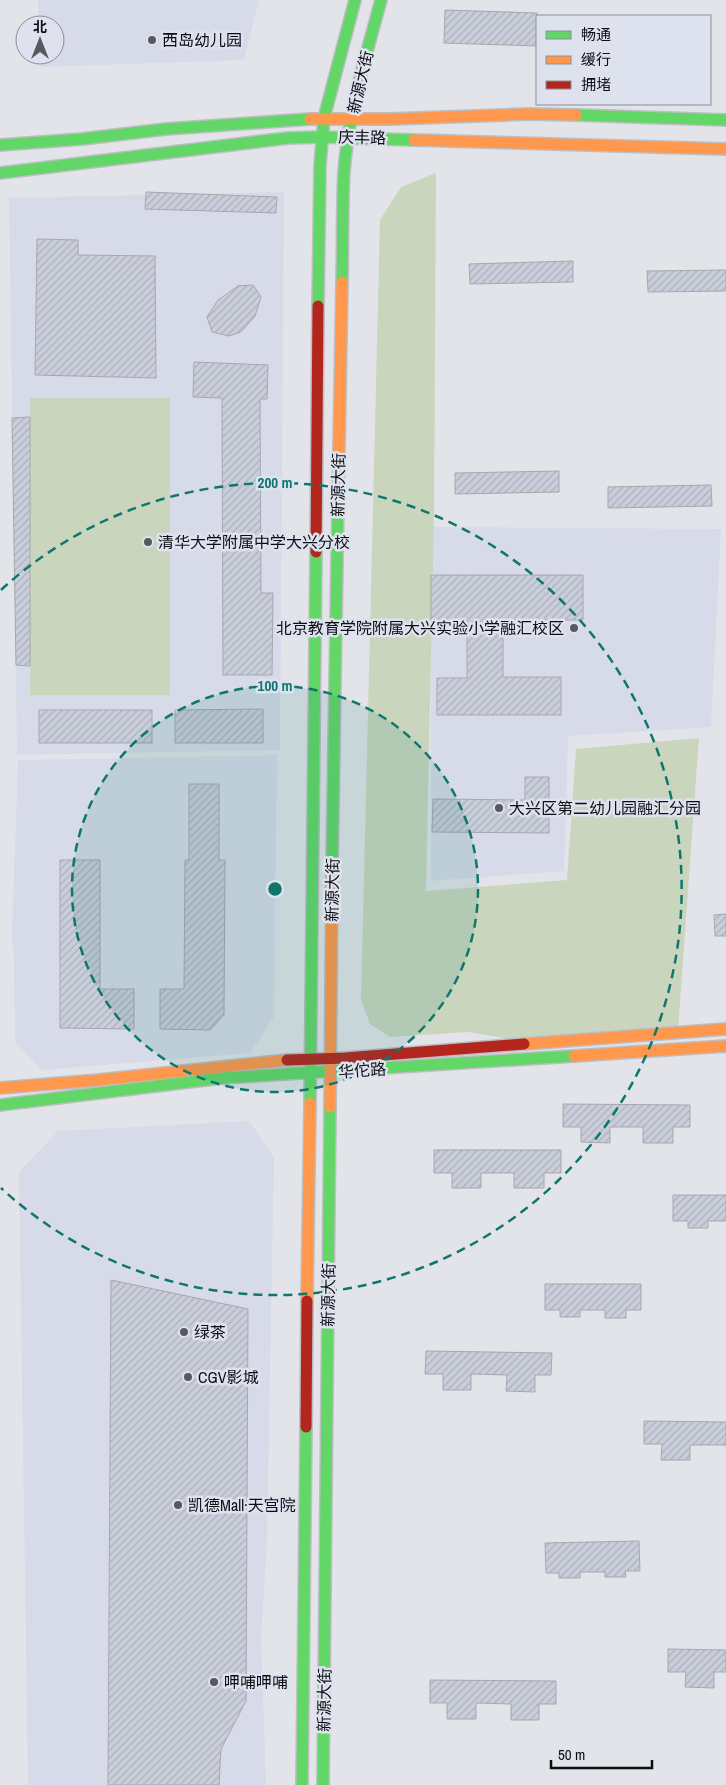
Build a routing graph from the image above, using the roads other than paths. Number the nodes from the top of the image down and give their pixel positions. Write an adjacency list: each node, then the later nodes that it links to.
1 (355, 0): 3 (main road, 新源大街)
2 (381, 0): 4 (main road, 新源大街)
3 (324, 118): 4 (main road, 庆丰路); 7 (main road, 新源大街); 8 (main road, 庆丰路)
4 (352, 118): 5 (main road, 庆丰路); 6 (main road, 新源大街)
5 (726, 120)
6 (348, 136): 7 (main road, 庆丰路); 9 (main road, 庆丰路); 13 (main road, 新源大街)
7 (322, 137): 10 (main road, 庆丰路); 14 (main road, 新源大街)
8 (0, 145)
9 (726, 149)
10 (0, 173)
11 (726, 1030): 13 (main road, 华佗路)
12 (726, 1046): 16 (main road, 华佗路)
13 (330, 1058): 14 (main road, 华佗路); 16 (main road, 新源大街)
14 (310, 1059): 15 (main road, 新源大街); 17 (main road, 华佗路)
15 (310, 1072): 16 (main road, 华佗路); 18 (main road, 华佗路); 19 (main road, 新源大街)
16 (330, 1072): 20 (main road, 新源大街)
17 (0, 1088)
18 (0, 1105)
19 (302, 1785)
20 (323, 1785)

